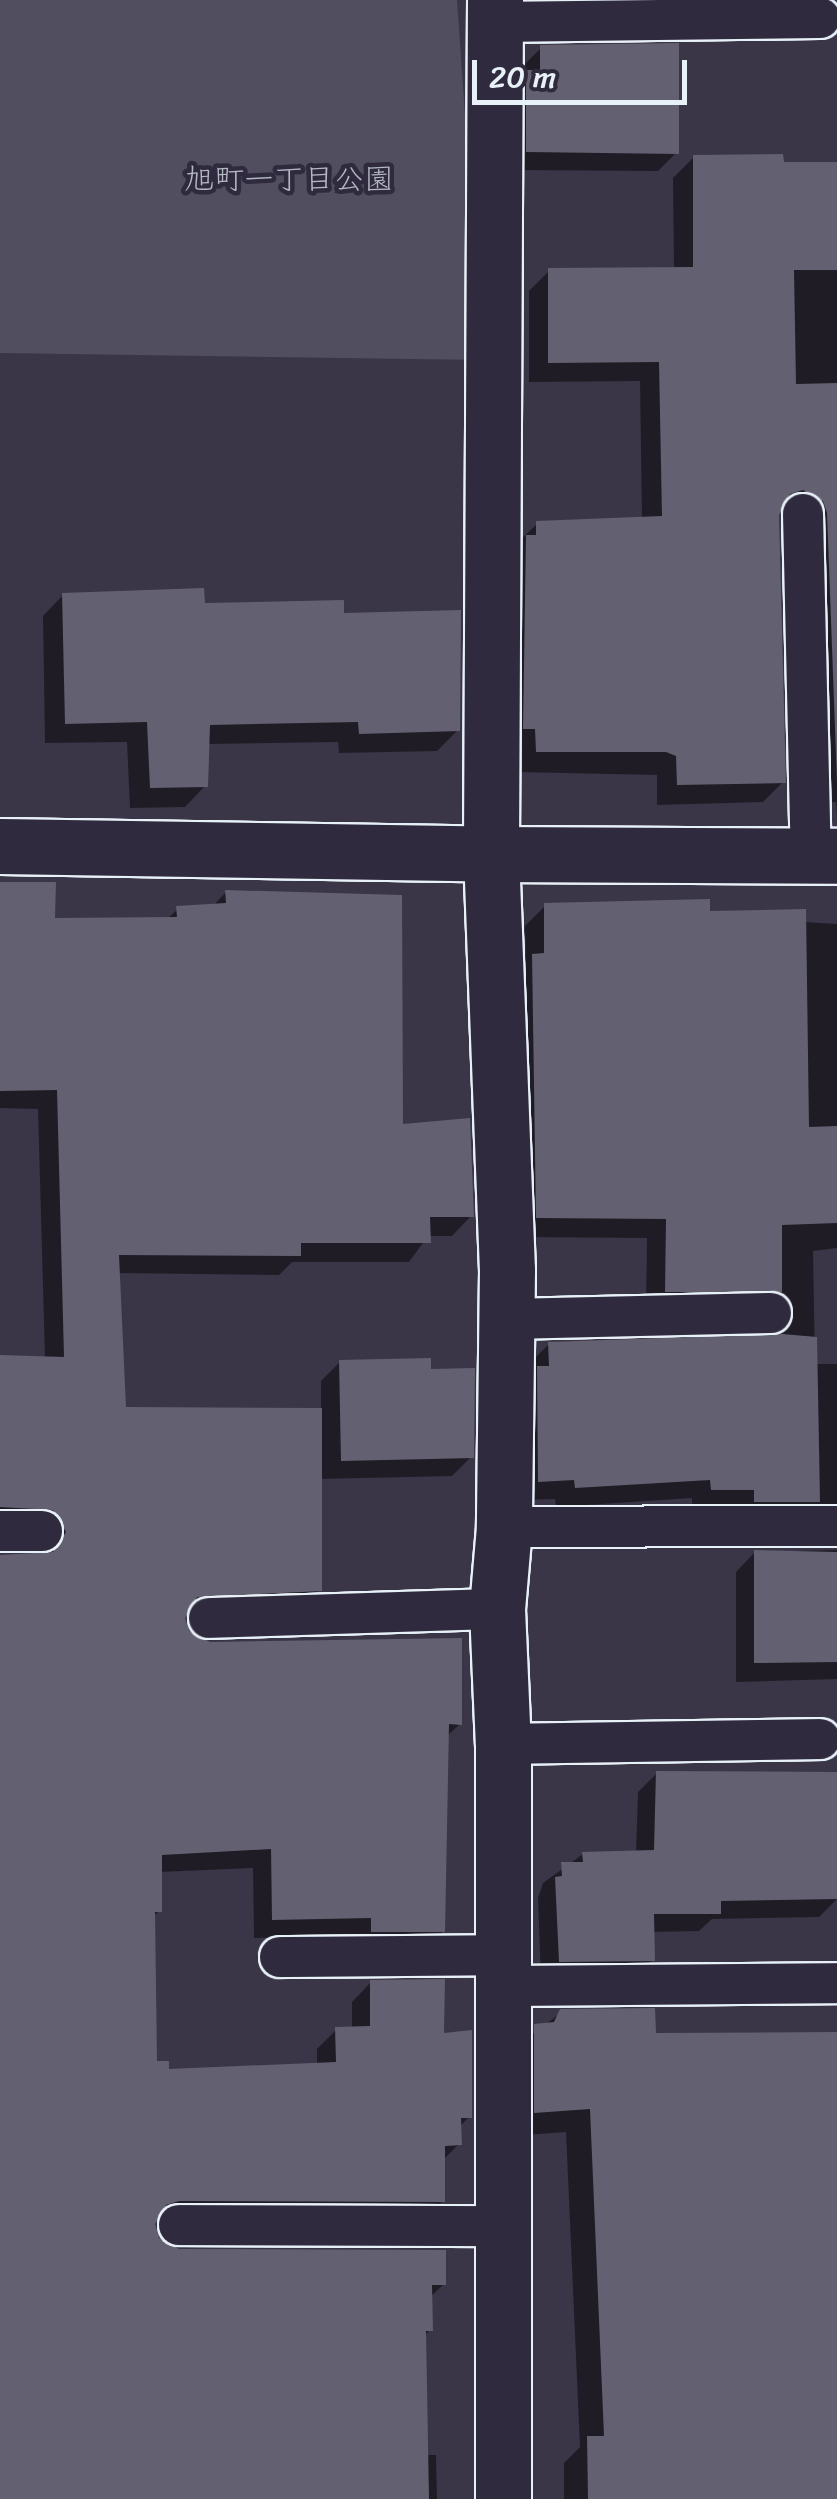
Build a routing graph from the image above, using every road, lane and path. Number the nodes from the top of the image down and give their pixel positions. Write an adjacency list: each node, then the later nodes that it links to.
1 (495, 11): 2 (lane); 5 (street)
2 (820, 18)
3 (802, 514): 6 (lane)
4 (0, 846): 5 (street)
5 (491, 854): 6 (street); 8 (street)
6 (824, 857)
7 (771, 1313): 8 (lane)
8 (507, 1320): 10 (street)
9 (837, 1526): 10 (lane)
10 (504, 1527): 13 (street)
11 (0, 1531): 12 (lane)
12 (42, 1531)
13 (496, 1609): 14 (lane); 16 (street)
14 (209, 1618)
15 (820, 1739): 16 (lane)
16 (503, 1744): 18 (street)
17 (280, 1957): 18 (lane)
18 (501, 1970): 19 (lane); 21 (street)
19 (837, 1983)
20 (179, 2224): 21 (lane)
21 (498, 2226): 22 (street)
22 (503, 2499)

